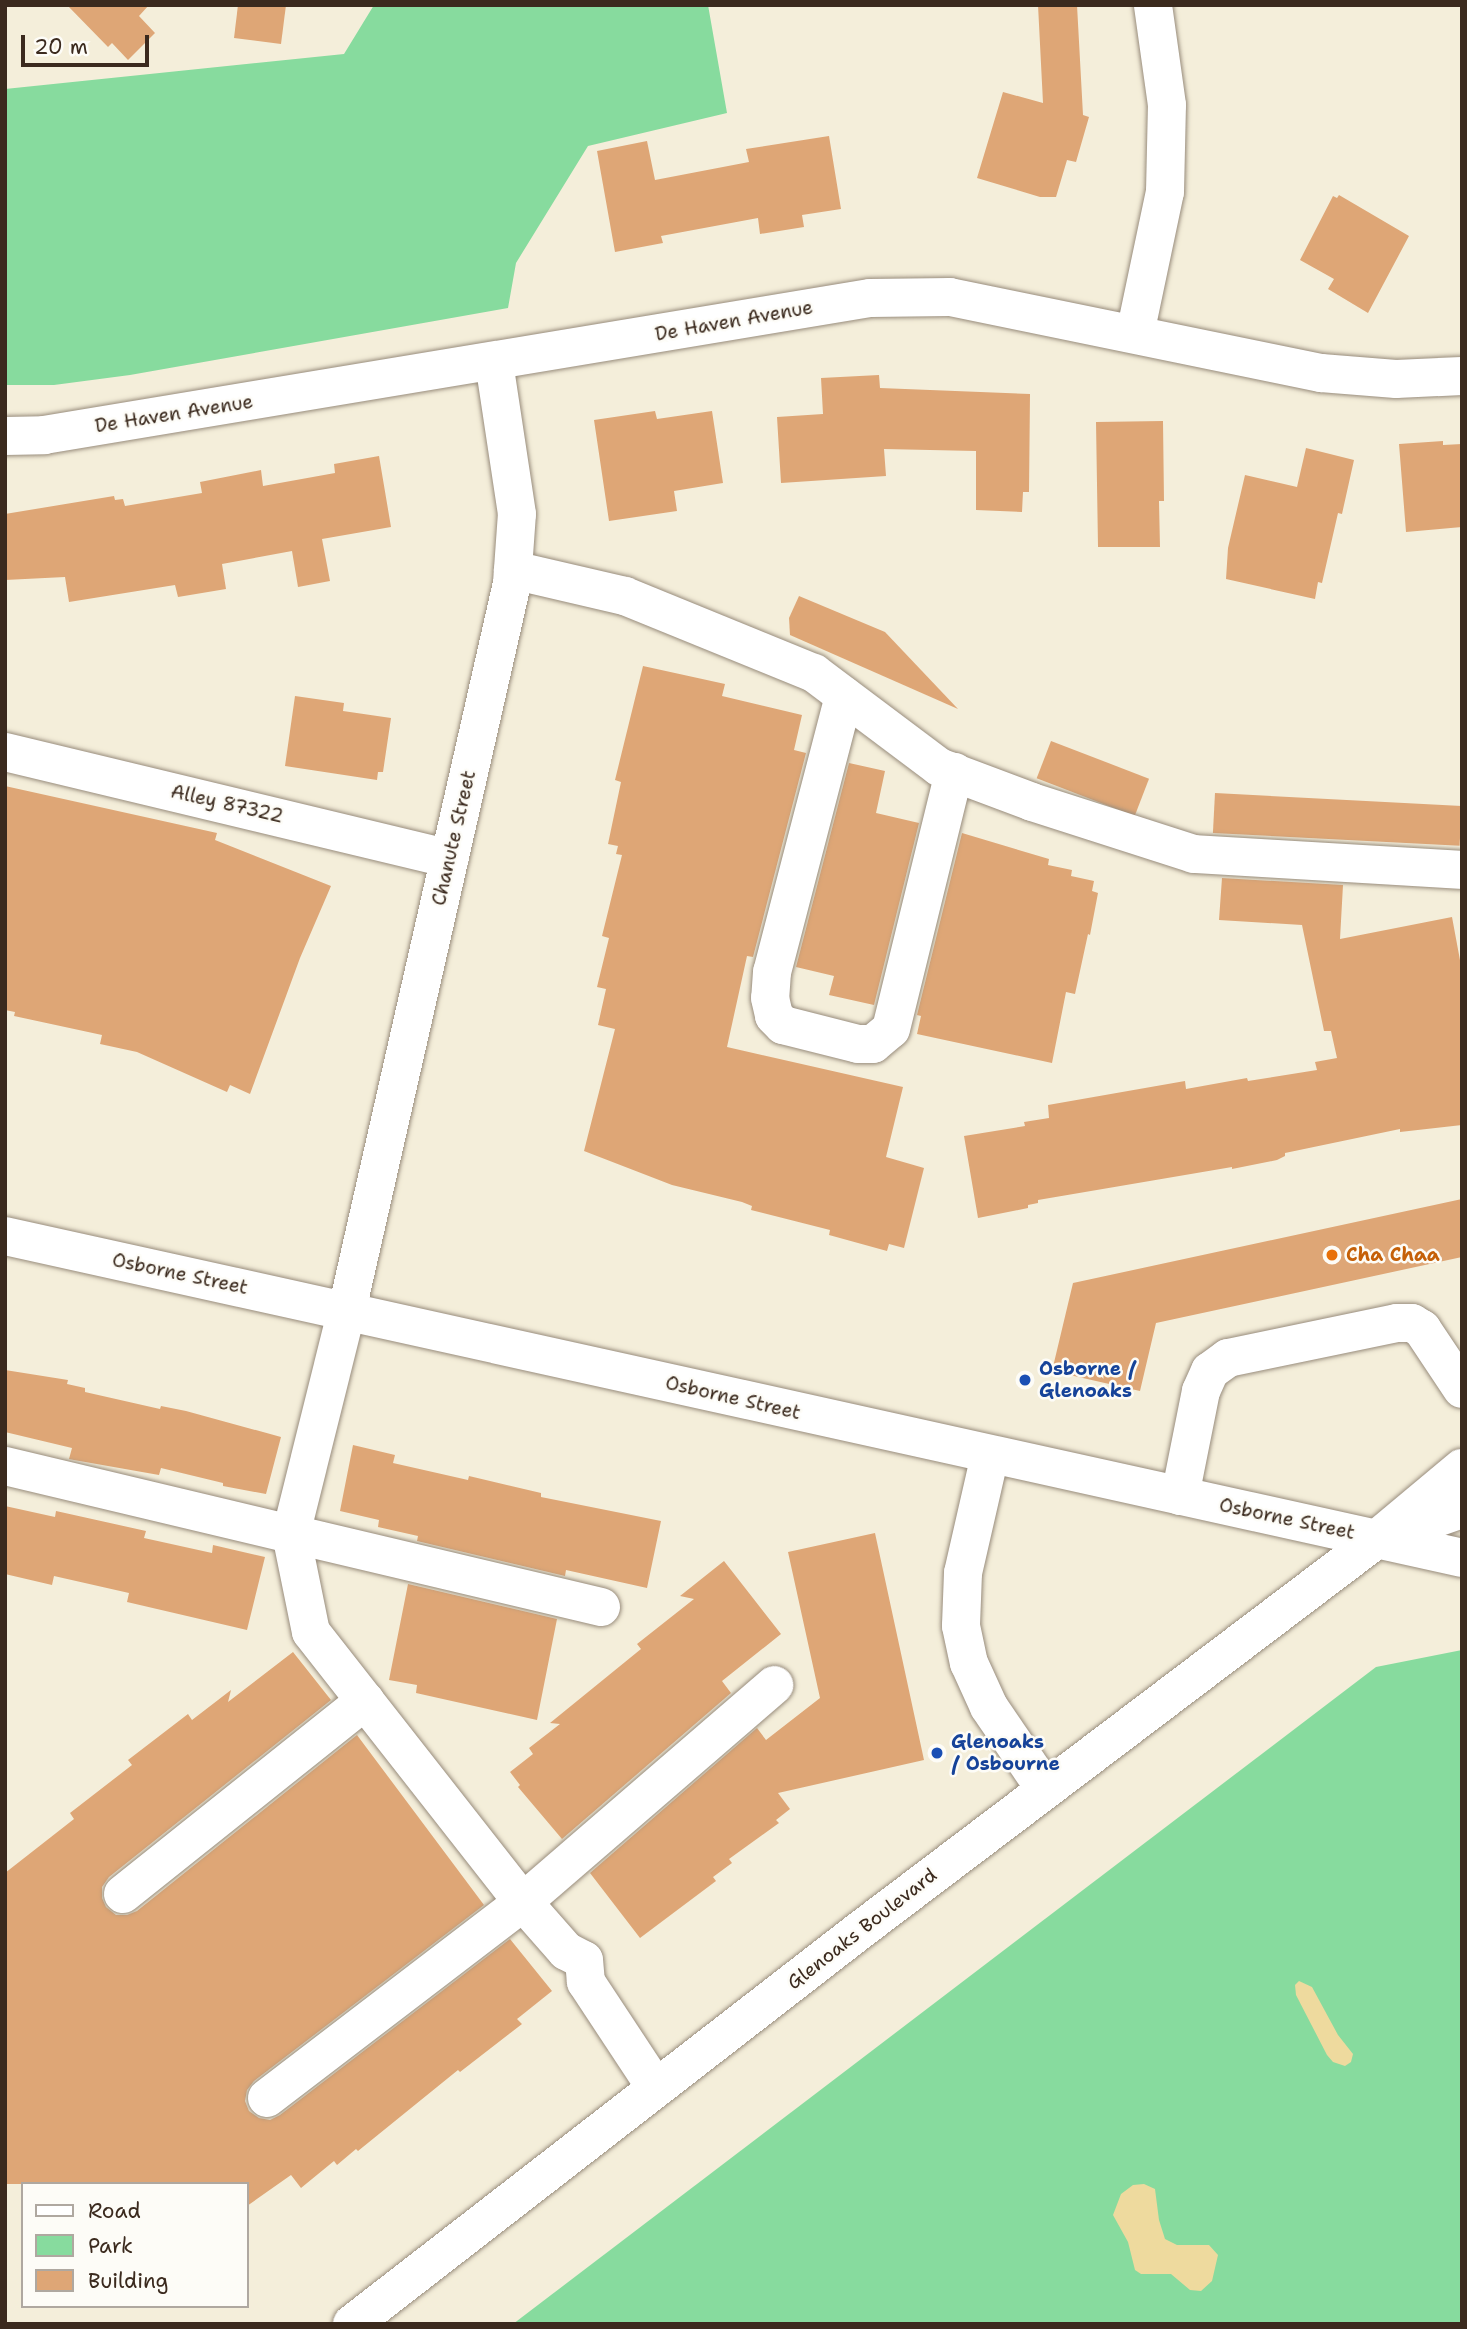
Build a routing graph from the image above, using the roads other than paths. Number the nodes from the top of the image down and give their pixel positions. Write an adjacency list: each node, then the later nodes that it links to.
1 (1153, 5): 2 (street)
2 (1135, 334): 3 (street, De Haven Avenue); 4 (street, De Haven Avenue)
3 (494, 362): 5 (street, De Haven Avenue); 6 (street, Chanute Street)
4 (1462, 376)
5 (5, 436)
6 (513, 570): 7 (street); 10 (street, Chanute Street)
7 (844, 696): 9 (street); 9 (street)
8 (5, 752): 10 (street, Alley 87322)
9 (954, 772): 11 (street)
10 (449, 859): 13 (street, Chanute Street)
11 (1462, 870)
12 (5, 1236): 13 (street, Osborne Street)
13 (347, 1310): 15 (street, Osborne Street); 20 (street, Chanute Street)
14 (1462, 1389): 18 (street)
15 (990, 1455): 18 (street, Osborne Street); 26 (street)
16 (5, 1466): 20 (street)
17 (1462, 1468): 21 (street, Glenoaks Boulevard)
18 (1180, 1496): 21 (street, Osborne Street)
19 (1462, 1509): 21 (street, Glenoaks Boulevard)
20 (291, 1534): 23 (street); 25 (street)
21 (1377, 1539): 22 (street, Osborne Street); 26 (street, Glenoaks Boulevard)
22 (1462, 1558)
23 (601, 1607)
24 (774, 1685): 28 (street)
25 (365, 1701): 27 (street); 28 (street)
26 (1045, 1789): 29 (street, Glenoaks Boulevard)
27 (123, 1894)
28 (523, 1902): 29 (street); 30 (street)
29 (656, 2088): 31 (street, Glenoaks Boulevard)
30 (267, 2098)
31 (352, 2324)

